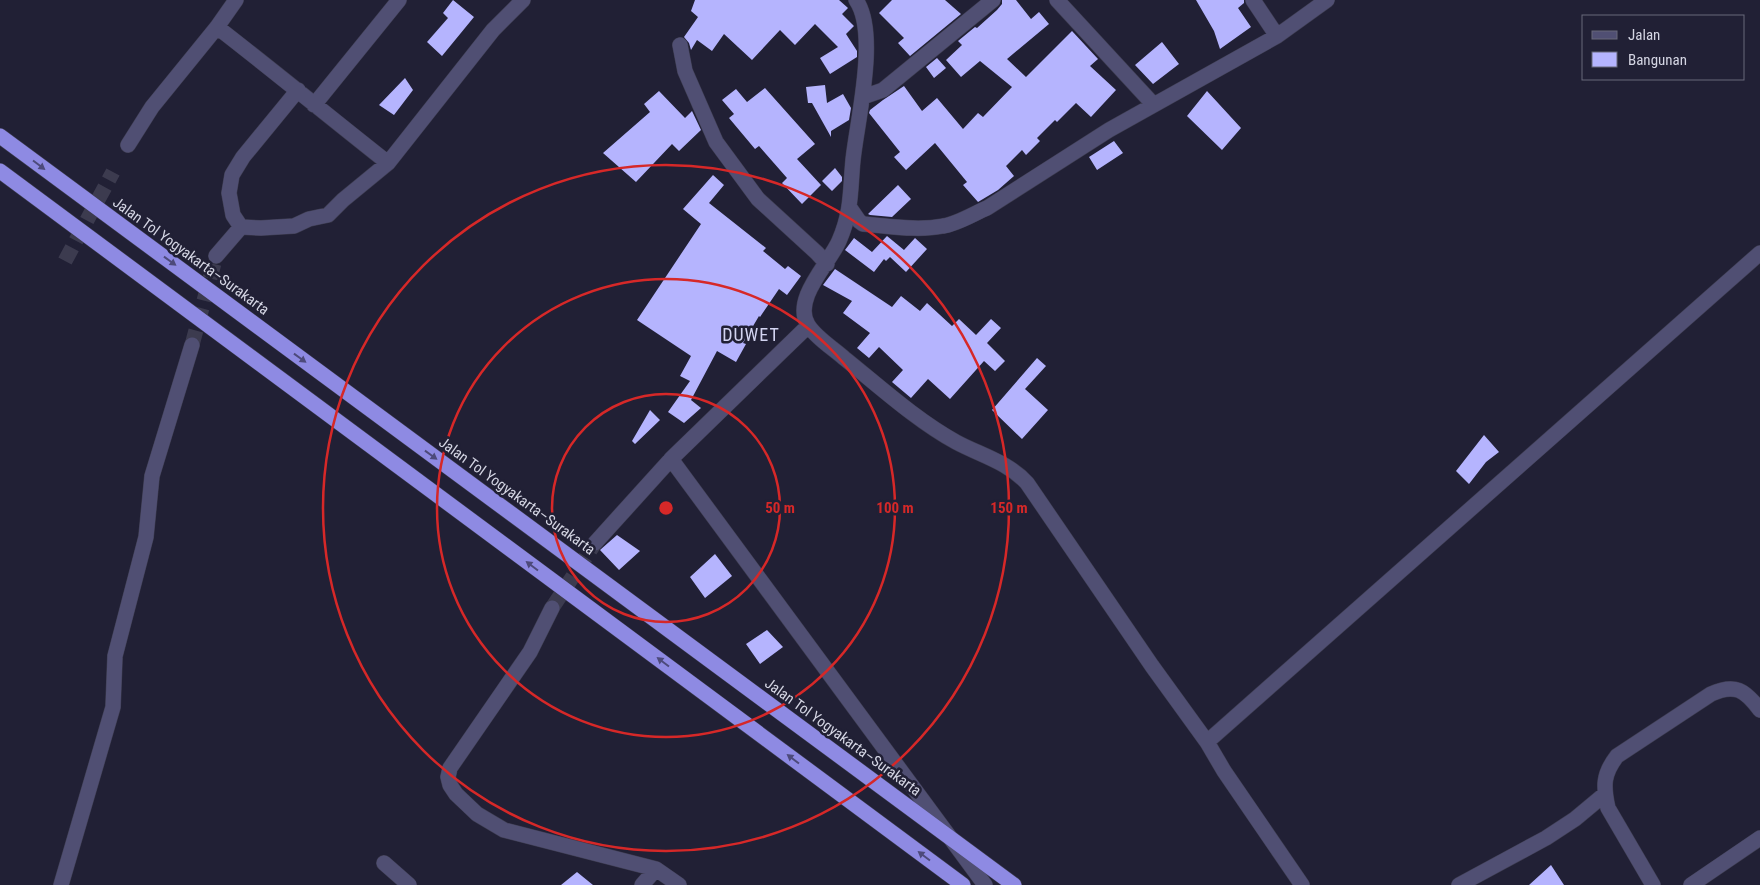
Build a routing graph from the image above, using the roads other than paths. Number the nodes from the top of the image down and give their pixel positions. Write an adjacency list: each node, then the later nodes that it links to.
1 (236, 0): 9 (street)
2 (399, 0): 15 (street)
3 (523, 0): 18 (street)
4 (856, 0): 13 (street)
5 (993, 0): 13 (street)
6 (1057, 0): 14 (street)
7 (1253, 0): 10 (street)
8 (1327, 0): 10 (street)
9 (217, 27): 12 (street); 17 (street)
10 (1278, 36): 14 (street)
11 (680, 46): 26 (street)
12 (298, 90): 15 (street); 22 (street)
13 (863, 97): 20 (street)
14 (1153, 104): 21 (street)
15 (314, 105): 18 (street)
16 (0, 136): 44 (highway, Jalan Tol Yogyakarta–Surakarta, one-way to 44)
17 (128, 145)
18 (388, 163): 22 (street)
19 (0, 171): 42 (highway, one-way to 19)
20 (850, 208): 21 (street); 23 (street)
21 (864, 224): 23 (street)
22 (241, 228): 25 (street)
23 (838, 242): 26 (street)
24 (1760, 254): 33 (street)
25 (216, 256)
26 (827, 264): 27 (street)
27 (808, 326): 29 (street); 33 (street)
28 (192, 346): 38 (street)
29 (671, 459): 30 (street); 43 (street)
30 (595, 543)
31 (552, 608): 37 (street)
32 (1760, 710): 34 (street)
33 (1207, 742): 45 (street)
34 (1605, 794): 46 (street); 47 (street)
35 (1760, 838): 48 (street)
36 (384, 863): 39 (street)
37 (656, 868): 40 (street); 41 (street)
38 (62, 885)
39 (410, 885)
40 (642, 885)
41 (679, 885)
42 (963, 885)
43 (984, 885)
44 (1014, 885)
45 (1302, 885)
46 (1459, 885)
47 (1653, 885)
48 (1691, 885)

